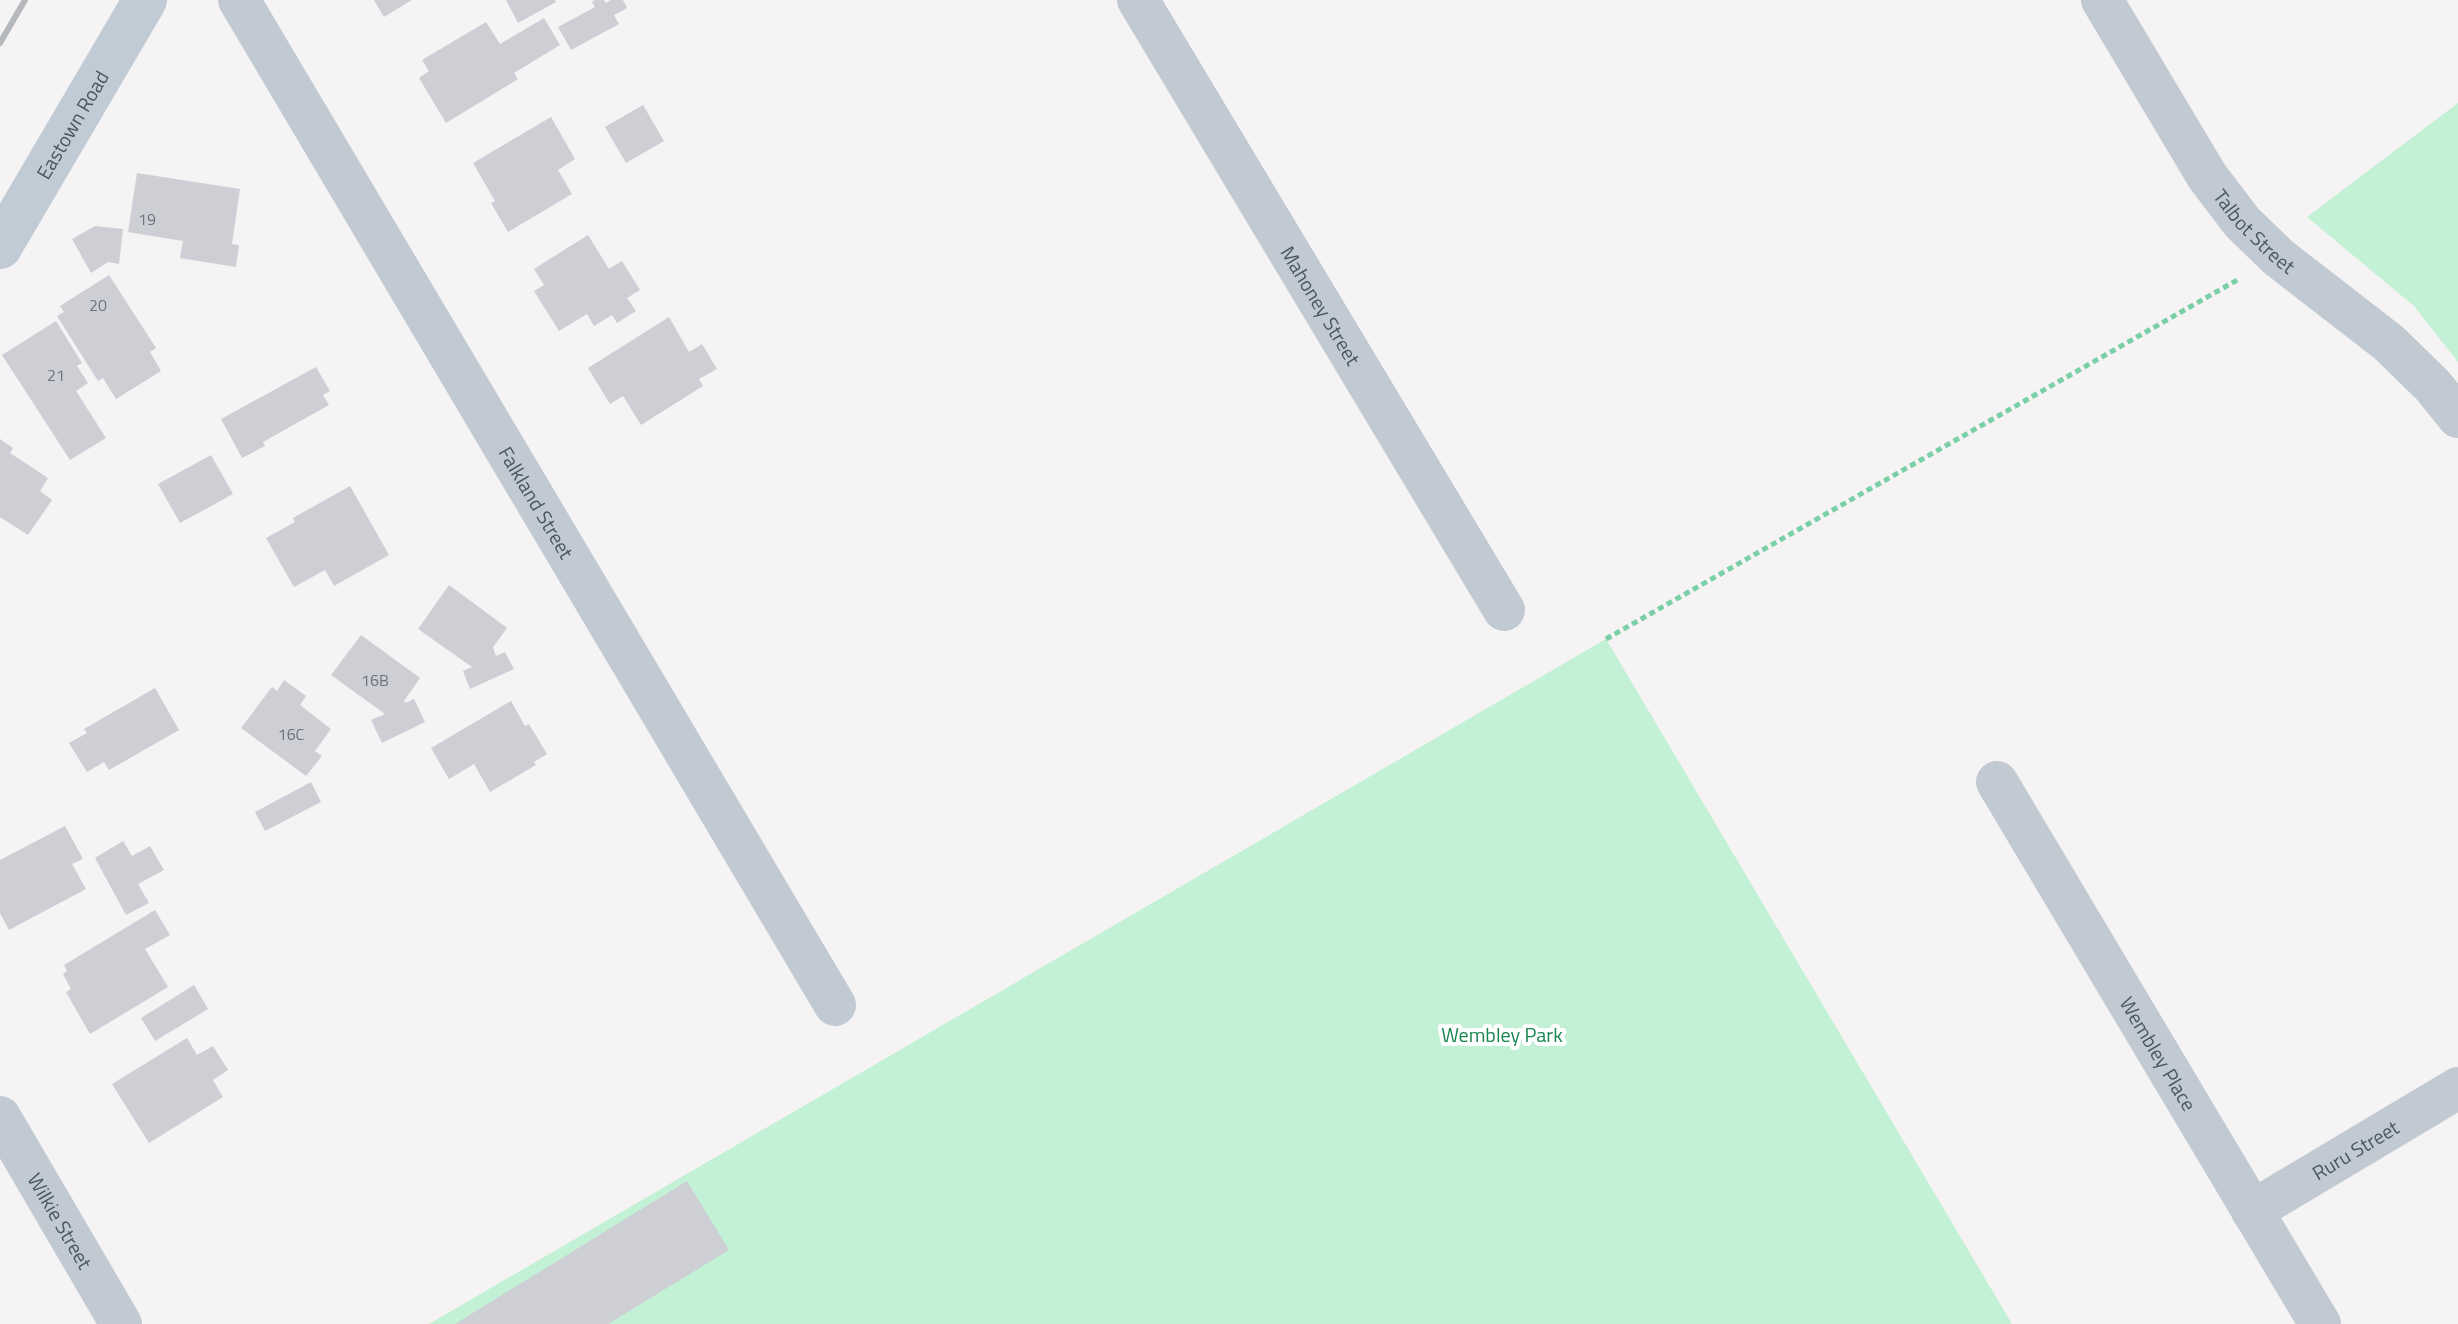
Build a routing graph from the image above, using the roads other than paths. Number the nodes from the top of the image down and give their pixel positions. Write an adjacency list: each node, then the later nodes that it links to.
1 (145, 0): 5 (street, Eastown Road)
2 (239, 0): 9 (street, Falkland Street)
3 (1138, 0): 7 (street, Mahoney Street)
4 (2102, 0): 6 (street, Talbot Street)
5 (0, 247)
6 (2458, 417)
7 (1504, 610)
8 (1997, 782): 12 (street, Wembley Place)
9 (835, 1005)
10 (2458, 1088): 12 (street, Ruru Street)
11 (0, 1117): 13 (street, Wilkie Street)
12 (2252, 1211): 14 (street, Wembley Place)
13 (121, 1324)
14 (2320, 1324)

